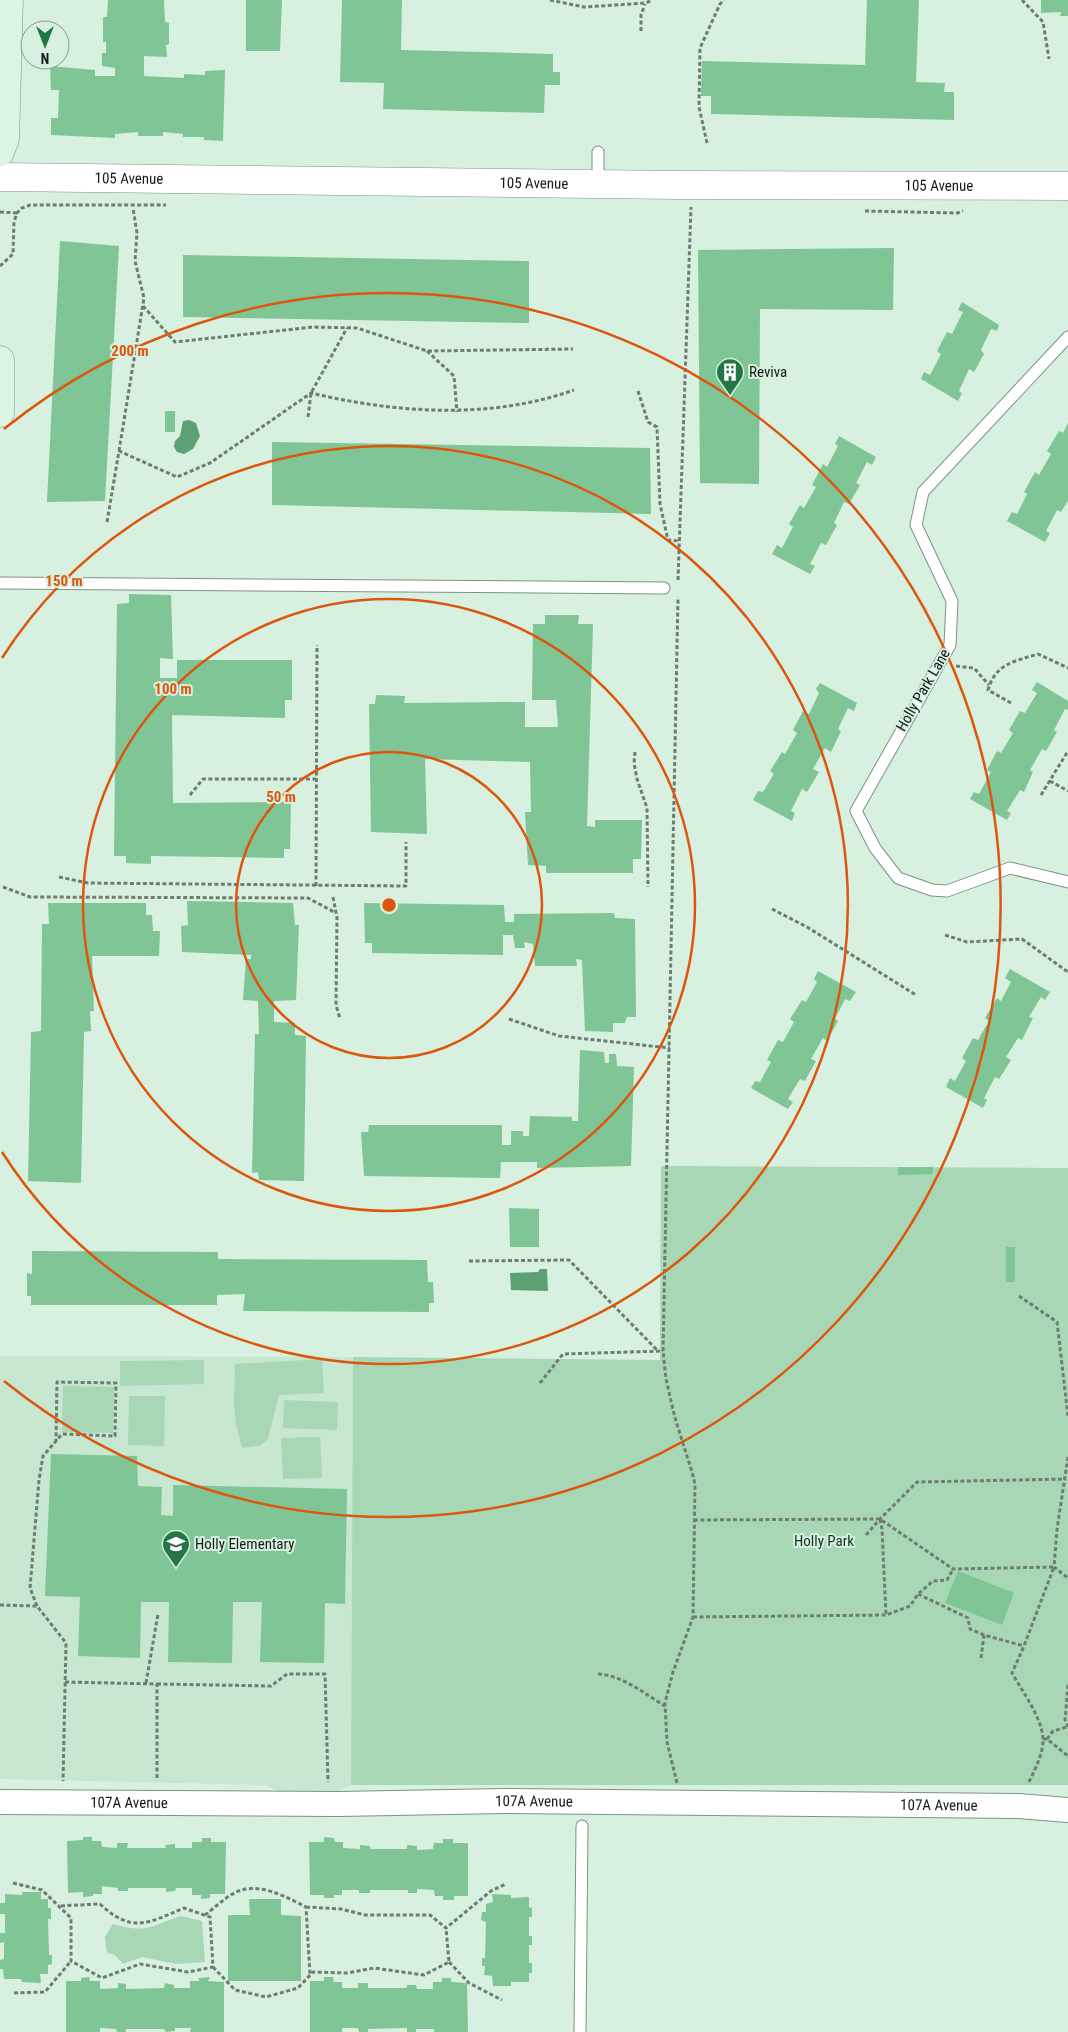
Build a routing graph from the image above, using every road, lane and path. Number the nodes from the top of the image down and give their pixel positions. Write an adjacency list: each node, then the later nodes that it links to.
1 (9, 0): 10 (main road)
2 (550, 0): 6 (path)
3 (652, 0): 6 (path)
4 (724, 0): 9 (path)
5 (1022, 0): 8 (path)
6 (646, 3): 7 (path)
7 (640, 31)
8 (1049, 59)
9 (707, 143)
10 (0, 152)
11 (598, 152): 13 (lane)
12 (0, 177): 13 (street, 105 Avenue)
13 (598, 184): 14 (street, 105 Avenue)
14 (1068, 186)
15 (691, 206): 33 (path)
16 (133, 208): 19 (path)
17 (0, 212): 18 (path)
18 (0, 266)
19 (143, 306): 20 (path); 31 (path)
20 (347, 328): 23 (path); 27 (path)
21 (1068, 337): 37 (lane, Holly Park Lane)
22 (573, 349): 23 (path)
23 (427, 351): 28 (path)
24 (0, 360): 29 (main road)
25 (574, 390): 28 (path)
26 (638, 391): 33 (path)
27 (311, 393): 28 (path); 30 (path); 31 (path)
28 (456, 412)
29 (0, 413)
30 (308, 418)
31 (119, 451): 32 (path)
32 (107, 522)
33 (679, 541): 62 (path)
34 (0, 583): 35 (lane)
35 (664, 588)
36 (317, 644): 43 (path)
37 (940, 662): 39 (path); 50 (lane, Holly Park Lane)
38 (1068, 668): 39 (path)
39 (989, 686): 40 (path)
40 (1011, 703)
41 (1068, 751): 44 (path)
42 (635, 752): 53 (path)
43 (316, 779): 46 (path); 52 (path)
44 (1050, 781): 45 (path); 47 (path)
45 (1068, 791)
46 (190, 795)
47 (1041, 795)
48 (406, 842): 52 (path)
49 (59, 877): 52 (path)
50 (1068, 882)
51 (3, 886): 56 (path)
52 (316, 886)
53 (648, 886)
54 (333, 897): 56 (path)
55 (772, 909): 59 (path)
56 (336, 913): 60 (path)
57 (945, 934): 58 (path)
58 (1068, 972)
59 (916, 995)
60 (340, 1019)
61 (509, 1019): 62 (path)
62 (670, 1048): 66 (path)
63 (469, 1261): 65 (path)
64 (1019, 1296): 68 (path)
65 (658, 1352): 66 (path); 67 (path)
66 (663, 1352): 73 (path)
67 (540, 1383)
68 (1068, 1416)
69 (56, 1441): 69 (path); 80 (path)
70 (1068, 1457): 71 (path)
71 (1066, 1479): 72 (path); 75 (path)
72 (880, 1519): 73 (path); 74 (path); 76 (path); 82 (path)
73 (694, 1520): 83 (path)
74 (866, 1535)
75 (1054, 1567): 76 (path); 77 (path); 85 (path)
76 (953, 1569): 78 (path)
77 (1068, 1578)
78 (918, 1594): 82 (path); 84 (path)
79 (0, 1605): 80 (path)
80 (37, 1606): 88 (path)
81 (158, 1614): 89 (path)
82 (886, 1614): 83 (path)
83 (692, 1617): 92 (path)
84 (984, 1635): 85 (path); 86 (path)
85 (1024, 1646): 96 (path)
86 (980, 1658)
87 (598, 1674): 92 (path)
88 (65, 1682): 89 (path); 93 (path)
89 (146, 1683): 90 (path)
90 (157, 1684): 98 (path); 99 (path)
91 (1068, 1685): 95 (path)
92 (665, 1706): 101 (path)
93 (65, 1714): 94 (path); 100 (path)
94 (70, 1715)
95 (1067, 1724): 96 (path)
96 (1045, 1739): 97 (path); 102 (path)
97 (1068, 1756)
98 (156, 1780)
99 (328, 1782)
100 (63, 1787)
101 (678, 1789)
102 (1026, 1790)
103 (0, 1802): 104 (street, 107A Avenue)
104 (1068, 1810)
105 (582, 1826): 118 (lane)
106 (13, 1883): 108 (path)
107 (506, 1884): 111 (path)
108 (58, 1906): 110 (path); 112 (path)
109 (306, 1907): 110 (path); 111 (path); 115 (path)
110 (205, 1915): 114 (path)
111 (446, 1928): 113 (path)
112 (71, 1961): 114 (path); 116 (path)
113 (449, 1962): 115 (path); 117 (path)
114 (212, 1967): 115 (path)
115 (310, 1975)
116 (14, 1993)
117 (502, 2000)
118 (580, 2032)

